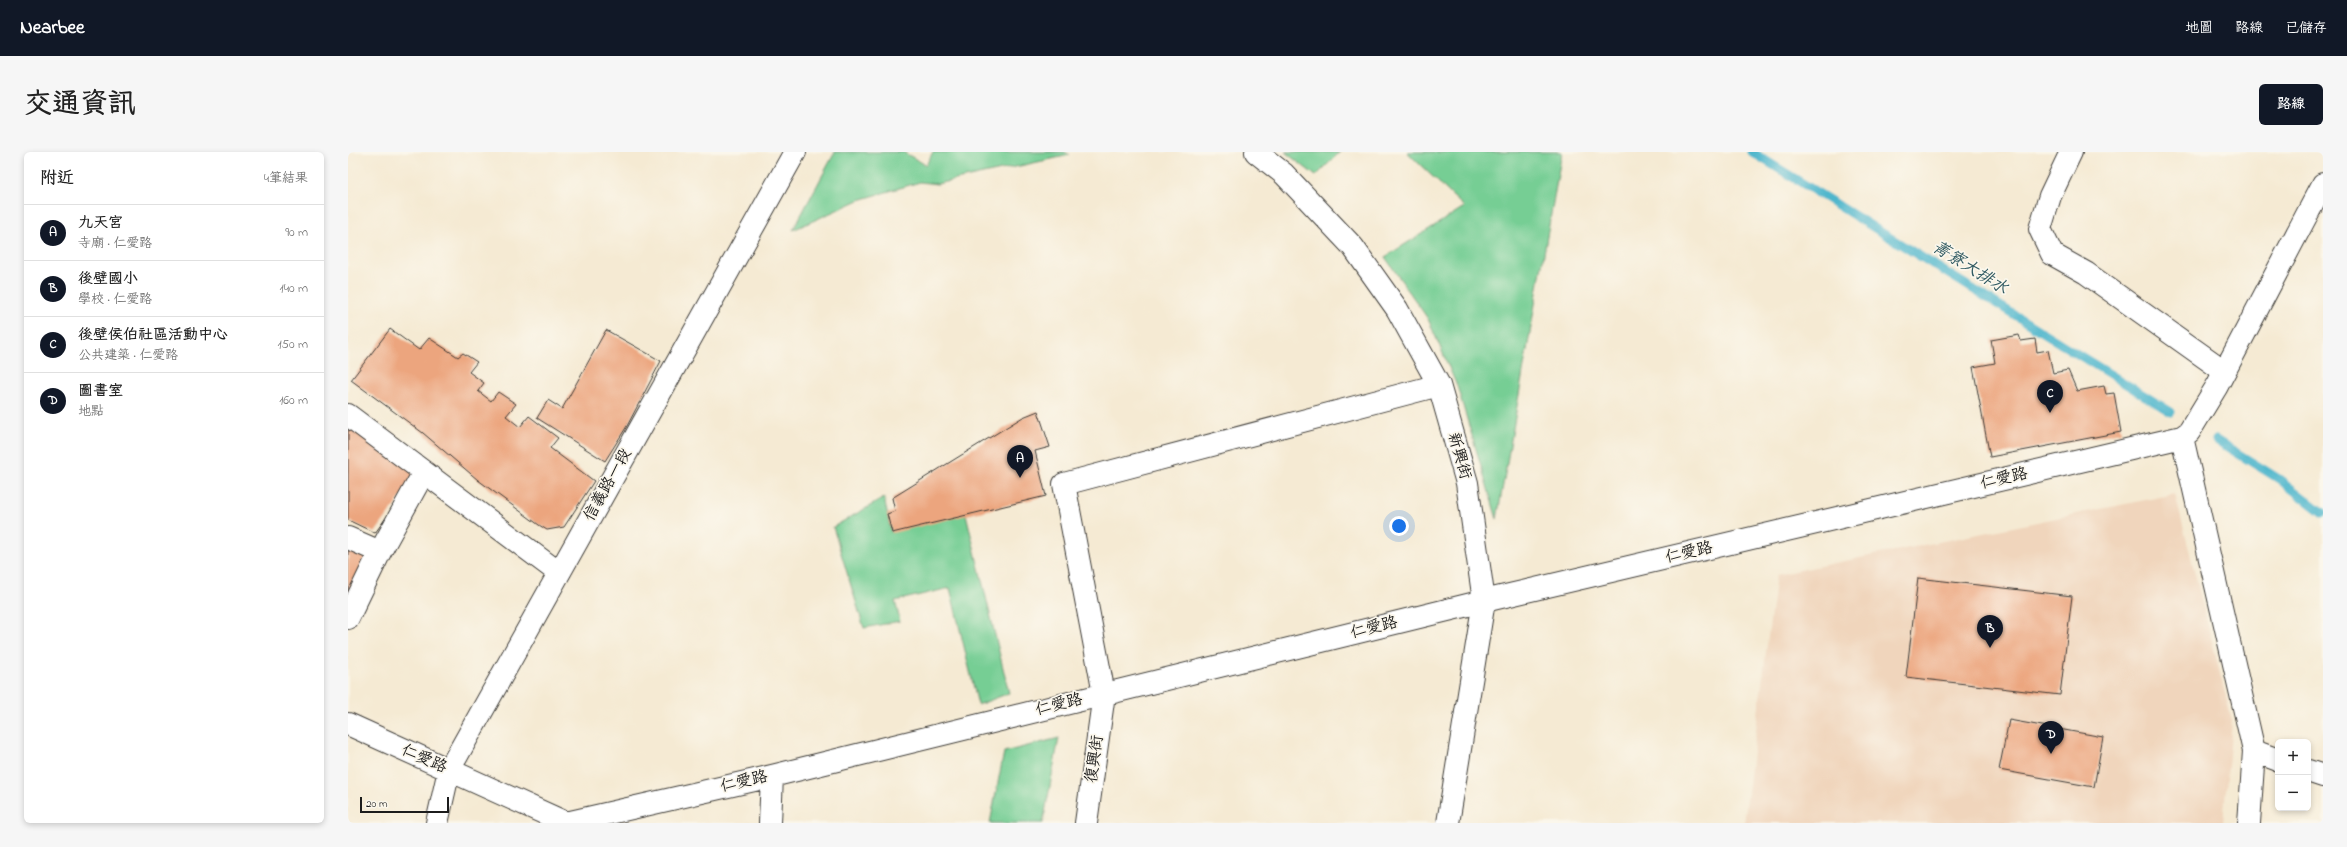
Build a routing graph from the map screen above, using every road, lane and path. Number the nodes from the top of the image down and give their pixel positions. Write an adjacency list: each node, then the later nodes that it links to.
1 (795, 152): 12 (street, 信義路一段)
2 (1256, 152): 6 (street, 新興街)
3 (2071, 152): 5 (street)
4 (2323, 184): 5 (street)
5 (2224, 371): 8 (street)
6 (1439, 385): 13 (street, 新興街); 15 (street, 復興街)
7 (348, 415): 9 (street)
8 (2182, 437): 13 (street, 仁愛路); 17 (street)
9 (424, 472): 11 (street); 12 (street)
10 (348, 538): 11 (street)
11 (380, 552): 14 (street)
12 (559, 573): 19 (street, 信義路一段)
13 (1484, 601): 15 (street, 仁愛路); 27 (street, 新興街)
14 (348, 618)
15 (1104, 694): 21 (street, 仁愛路); 26 (street, 復興街)
16 (348, 724): 19 (street, 仁愛路)
17 (2254, 751): 18 (street); 28 (street)
18 (2275, 759)
19 (449, 770): 23 (street, 信義路一段); 24 (street, 仁愛路)
20 (2311, 772): 22 (street)
21 (772, 776): 24 (street, 仁愛路); 25 (street)
22 (2323, 776)
23 (437, 823)
24 (566, 823)
25 (770, 823)
26 (1086, 823)
27 (1448, 823)
28 (2249, 823)

